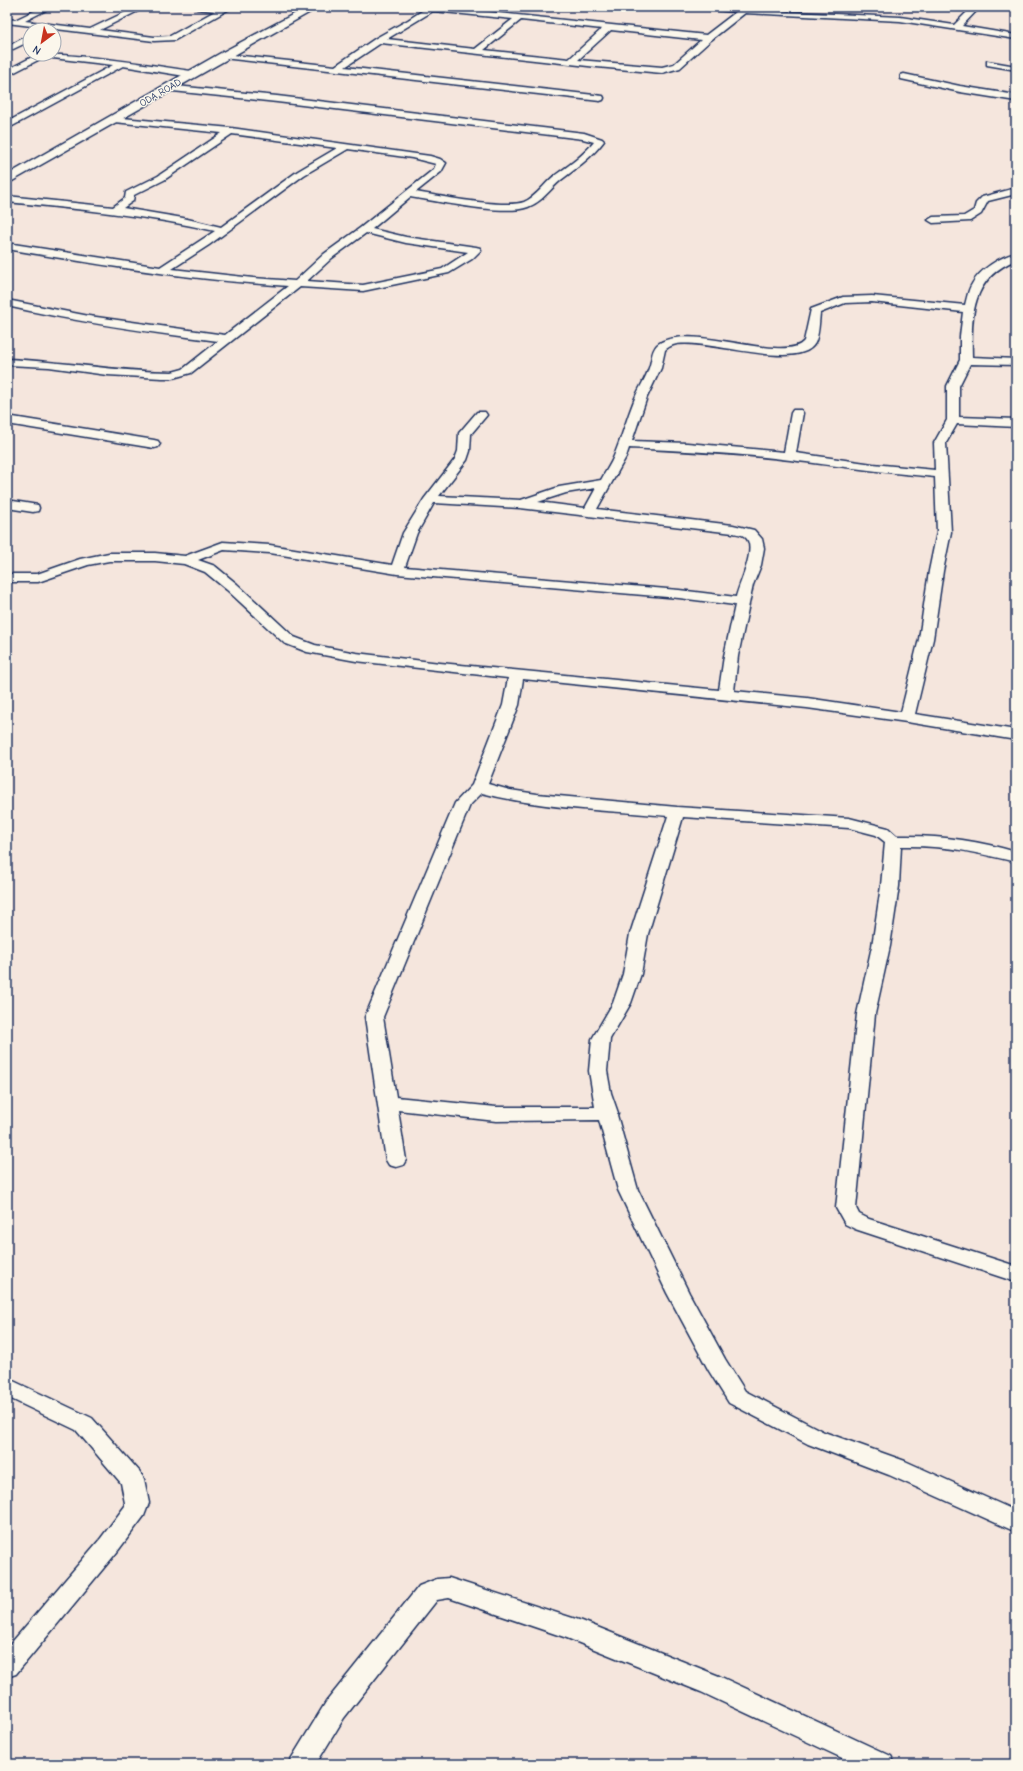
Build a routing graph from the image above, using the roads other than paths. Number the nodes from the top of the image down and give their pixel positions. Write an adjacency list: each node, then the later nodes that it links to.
1 (48, 7): 11 (street)
2 (142, 7): 16 (street)
3 (197, 7): 7 (street)
4 (314, 7): 24 (street, ODA ROAD)
5 (702, 7): 9 (street)
6 (976, 7): 14 (street)
7 (226, 8): 16 (street)
8 (432, 8): 10 (street); 19 (street)
9 (742, 11): 14 (street); 18 (street)
10 (519, 18): 13 (street); 22 (street)
11 (11, 22): 12 (street)
12 (22, 24)
13 (609, 27): 18 (street); 26 (street)
14 (958, 27): 17 (street)
15 (62, 29): 16 (street)
16 (89, 32)
17 (1016, 36)
18 (708, 38): 26 (street)
19 (379, 40): 22 (street); 30 (street)
20 (22, 42): 21 (street)
21 (7, 50): 23 (street)
22 (478, 50): 26 (street)
23 (22, 52)
24 (223, 56): 30 (street); 33 (street, ODA ROAD)
25 (62, 57): 28 (street)
26 (572, 61)
27 (26, 62): 32 (street)
28 (122, 63): 33 (street); 39 (street)
29 (990, 63): 31 (street)
30 (338, 68): 36 (street)
31 (1016, 68)
32 (7, 73)
33 (191, 74): 35 (street, ODA ROAD)
34 (904, 77): 37 (street)
35 (166, 88): 38 (street, ODA ROAD); 44 (street)
36 (600, 98)
37 (1016, 98)
38 (114, 119): 40 (street); 42 (street, ODA ROAD)
39 (7, 126)
40 (231, 131): 41 (street); 46 (street)
41 (347, 146): 44 (street); 48 (street)
42 (7, 180)
43 (1016, 191): 47 (street)
44 (409, 194): 49 (street)
45 (7, 199): 46 (street)
46 (115, 210): 48 (street)
47 (933, 220)
48 (222, 230): 52 (street)
49 (364, 230): 53 (street); 53 (street)
50 (7, 246): 52 (street)
51 (1016, 256): 55 (street)
52 (163, 270): 53 (street)
53 (299, 283): 56 (street)
54 (7, 303): 56 (street)
55 (969, 309): 57 (street); 66 (street)
56 (228, 339): 59 (street)
57 (966, 360): 58 (street); 63 (street)
58 (1016, 362)
59 (10, 365)
60 (797, 413): 67 (street)
61 (481, 415): 70 (street)
62 (7, 420): 65 (street)
63 (953, 420): 64 (street); 68 (street)
64 (1016, 423)
65 (154, 444)
66 (625, 444): 67 (street); 69 (street)
67 (789, 456): 68 (street)
68 (942, 474): 81 (street)
69 (604, 483): 72 (street); 74 (street)
70 (430, 499): 72 (street); 76 (street)
71 (7, 504): 73 (street)
72 (520, 504): 74 (street)
73 (33, 508)
74 (589, 512): 78 (street)
75 (186, 560): 76 (street); 77 (street); 79 (street)
76 (397, 570): 78 (street)
77 (7, 578)
78 (743, 602): 80 (street)
79 (516, 674): 80 (street); 83 (street)
80 (726, 694): 81 (street)
81 (908, 717): 82 (street)
82 (1016, 735)
83 (478, 787): 84 (street); 87 (street)
84 (677, 812): 85 (street); 88 (street)
85 (893, 841): 86 (street); 90 (street)
86 (1016, 857)
87 (387, 1102): 88 (street); 89 (street)
88 (608, 1112): 92 (street)
89 (396, 1160)
90 (1016, 1274)
91 (7, 1387): 93 (street)
92 (1016, 1522)
93 (8, 1663)
94 (301, 1764): 95 (street)
95 (882, 1764)

